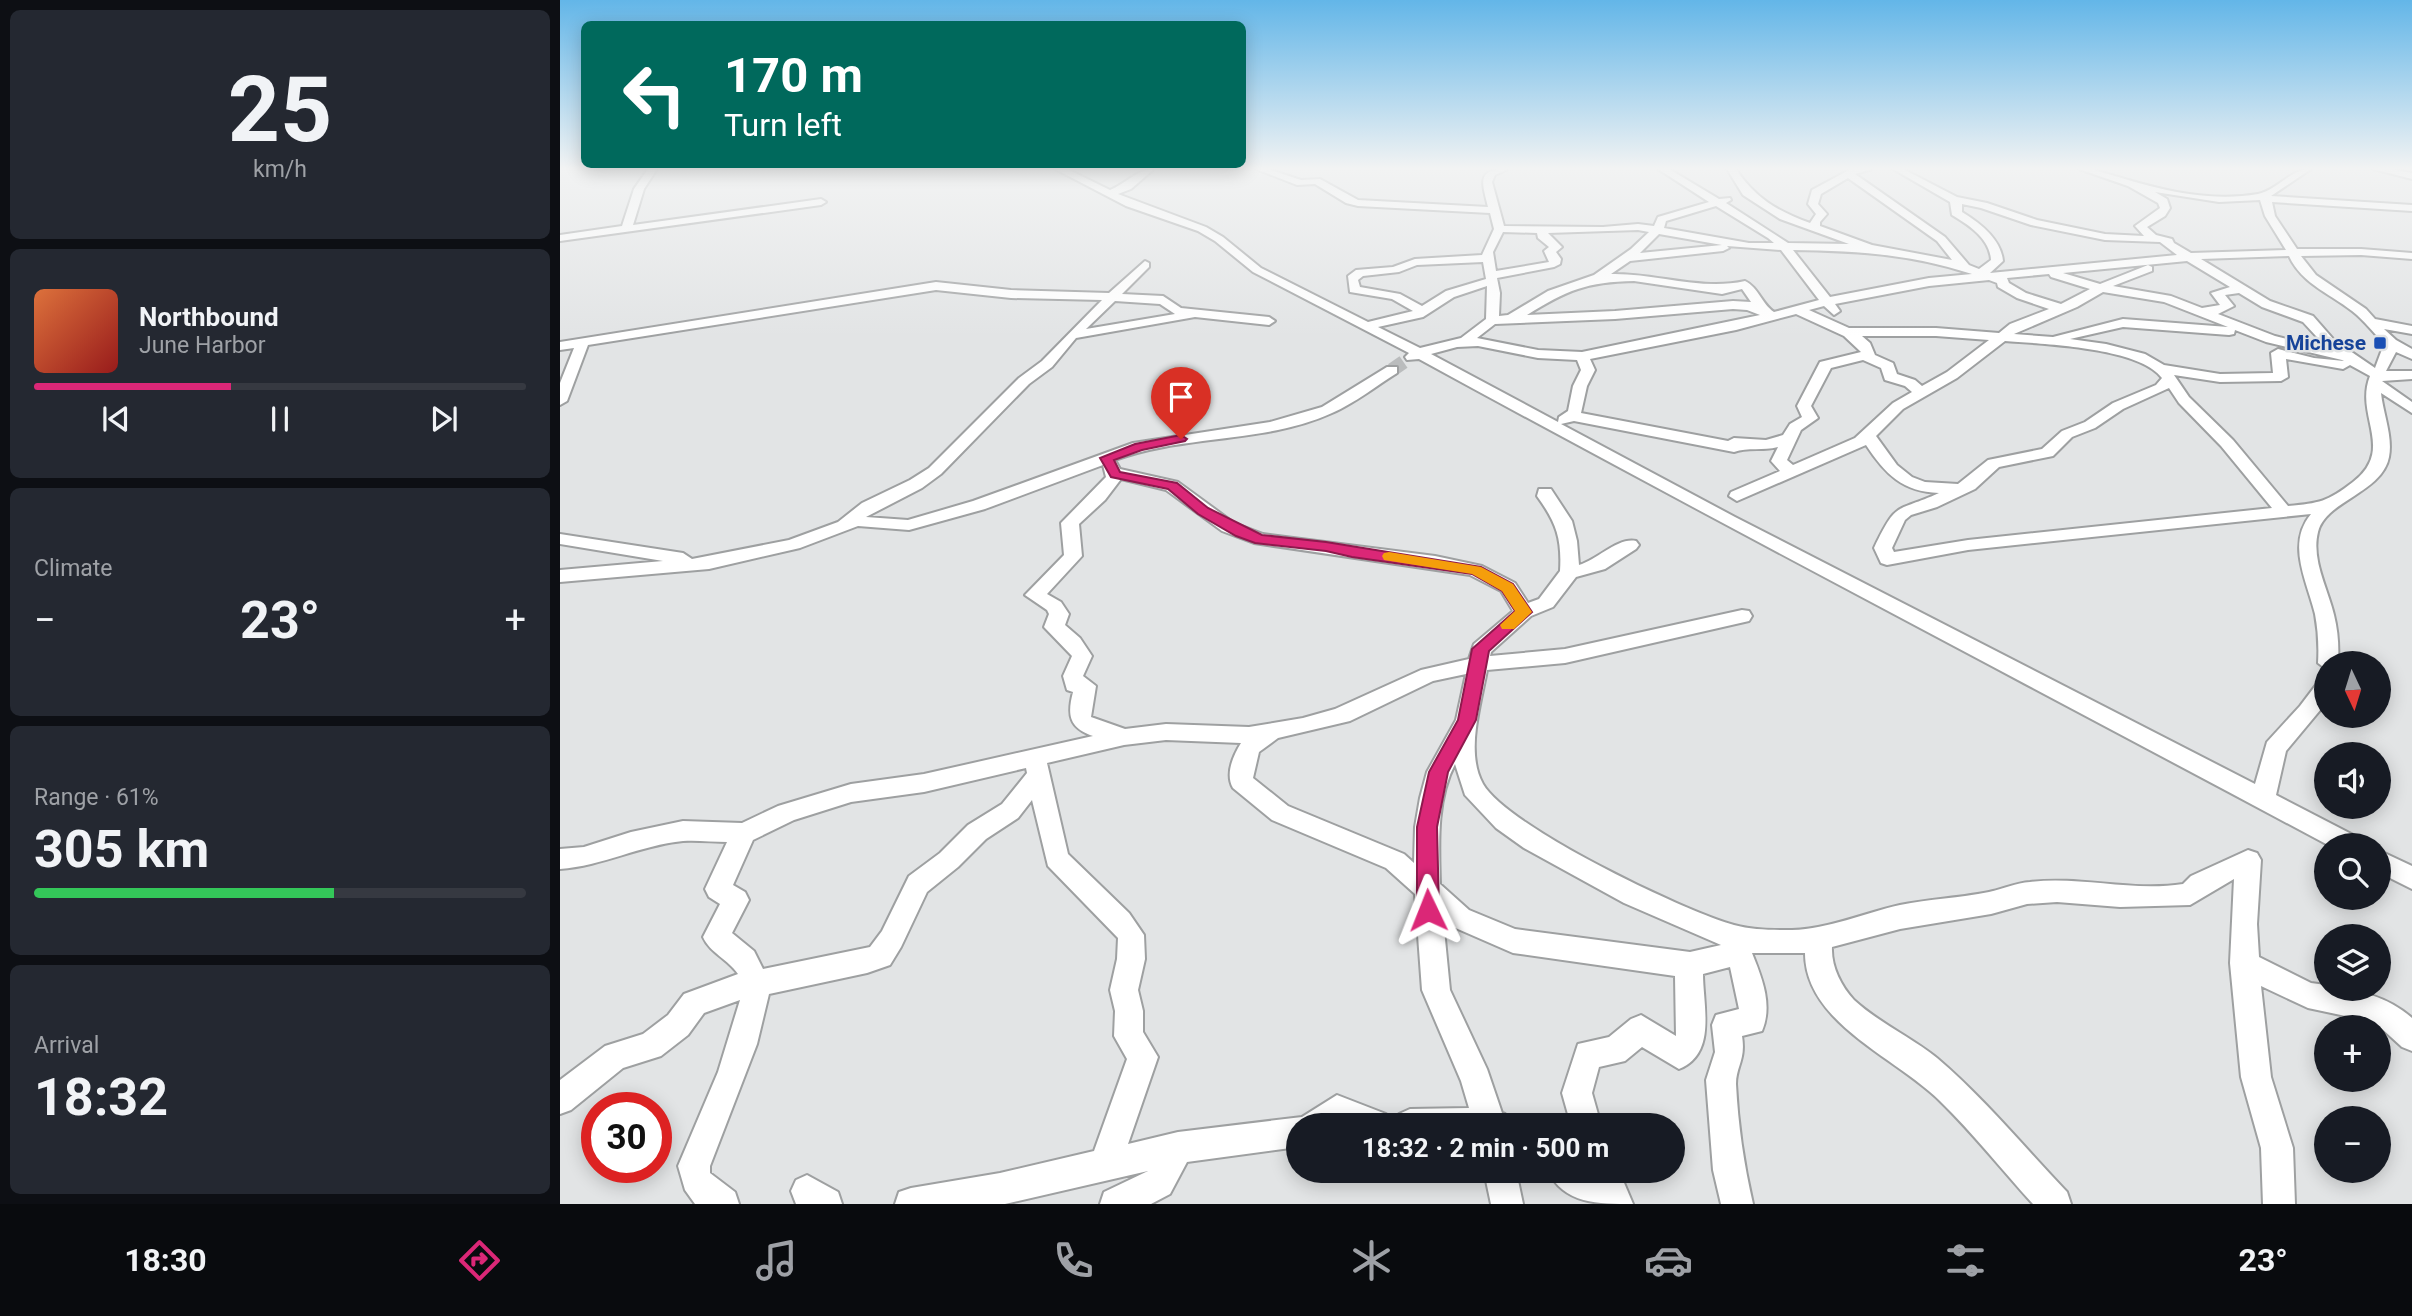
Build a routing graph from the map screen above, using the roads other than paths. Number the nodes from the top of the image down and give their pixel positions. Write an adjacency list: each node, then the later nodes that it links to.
1 (648, 225): 13 (street)
2 (1192, 225): 47 (street)
3 (1498, 225): 14 (street)
4 (1661, 225): 16 (street)
5 (1754, 225): 21 (street)
6 (1804, 225): 17 (street)
7 (1815, 225): 17 (street)
8 (1921, 225): 30 (street)
9 (1975, 225): 32 (street)
10 (2046, 225): 19 (street)
11 (2141, 225): 19 (street)
12 (2276, 225): 23 (street)
13 (627, 228): 18 (street)
14 (1499, 229): 15 (street); 26 (street)
15 (1544, 229): 16 (street); 34 (street)
16 (1660, 229): 20 (street); 27 (street)
17 (1815, 229): 22 (street)
18 (560, 238)
19 (2168, 241): 24 (street)
20 (1749, 246): 21 (street); 27 (street)
21 (1784, 246): 22 (street); 38 (street)
22 (1870, 248): 30 (street)
23 (2292, 252): 24 (street); 25 (street); 52 (street)
24 (2187, 256): 28 (street); 36 (street)
25 (2412, 257)
26 (1487, 258): 34 (street); 48 (street)
27 (1627, 258): 33 (street)
28 (2160, 261): 31 (street); 35 (street)
29 (1145, 265): 37 (street)
30 (1964, 267): 32 (street)
31 (2048, 271): 32 (street); 35 (street)
32 (1986, 274): 38 (street); 39 (street)
33 (1598, 278): 42 (street); 44 (street)
34 (1491, 279): 45 (street); 48 (street)
35 (2099, 287): 39 (street); 41 (street)
36 (2240, 289): 41 (street); 62 (street)
37 (1113, 297): 43 (street); 51 (street); 56 (street)
38 (1825, 302): 40 (street); 49 (street)
39 (2061, 309): 53 (street)
40 (1798, 310): 42 (street); 49 (street)
41 (2199, 313): 50 (street)
42 (1767, 314): 44 (street); 59 (street)
43 (1214, 316): 46 (street); 51 (street)
44 (1511, 319): 45 (street)
45 (1492, 320): 54 (street)
46 (1269, 321)
47 (1366, 326): 48 (street); 61 (street)
48 (1425, 326): 54 (street); 61 (street)
49 (1847, 332): 53 (street); 60 (street)
50 (2262, 334): 55 (street); 62 (street)
51 (1072, 335): 80 (street)
52 (2393, 335): 58 (street); 65 (street)
53 (2002, 337): 55 (street); 66 (street)
54 (1467, 340): 59 (street)
55 (2053, 341): 63 (street)
56 (583, 342): 57 (street); 67 (street)
57 (560, 346)
58 (2412, 355)
59 (1582, 356): 69 (street)
60 (1867, 356): 66 (street); 72 (street)
61 (1405, 361): 70 (street); 73 (street)
62 (2355, 362): 65 (street)
63 (2166, 375): 65 (street); 75 (street); 79 (street)
64 (2412, 375): 65 (street)
65 (2377, 378): 68 (street); 78 (street)
66 (1922, 394): 71 (street)
67 (560, 401)
68 (2412, 409)
69 (1572, 416): 70 (street); 72 (street)
70 (1554, 425): 95 (street)
71 (1868, 436): 74 (street); 75 (street)
72 (1791, 438): 74 (street)
73 (1109, 465): 80 (street); 86 (street); 93 (street)
74 (1791, 473): 77 (street)
75 (1959, 490): 79 (street)
76 (1545, 493): 84 (street)
77 (1737, 496)
78 (2330, 507): 79 (street); 88 (street)
79 (2283, 511)
80 (846, 523): 83 (street)
81 (560, 539): 83 (street)
82 (1630, 545): 84 (street)
83 (709, 563): 85 (street)
84 (1569, 573): 86 (street)
85 (560, 576)
86 (1524, 612): 89 (street)
87 (1742, 616): 89 (street)
88 (2329, 651)
89 (1479, 664): 91 (street); 92 (street)
90 (2314, 703): 95 (street)
91 (1463, 730): 101 (street); 103 (street)
92 (1275, 731): 93 (street); 101 (street)
93 (1124, 737): 94 (street)
94 (1037, 766): 96 (street); 106 (street); 113 (street)
95 (2263, 799): 97 (street)
96 (744, 833): 98 (street); 106 (street)
97 (2327, 833)
98 (560, 859)
99 (2391, 867): 100 (street)
100 (2412, 878)
101 (1427, 889): 105 (street); 109 (street)
102 (1819, 939): 103 (street); 104 (street); 126 (street)
103 (1735, 945): 105 (street); 125 (street)
104 (2244, 963): 107 (street); 127 (street)
105 (1690, 965): 110 (street)
106 (756, 984): 108 (street); 117 (street)
107 (2412, 1037)
108 (560, 1099)
109 (1487, 1113)
110 (1583, 1113)
111 (1286, 1133): 112 (street)
112 (1178, 1148): 113 (street); 121 (street)
113 (1105, 1165): 120 (street)
114 (1503, 1183): 122 (street)
115 (1579, 1183): 123 (street)
116 (1608, 1183): 124 (street)
117 (723, 1204)
118 (813, 1204): 119 (street)
119 (826, 1204)
120 (911, 1204)
121 (1116, 1204)
122 (1507, 1204)
123 (1605, 1204)
124 (1617, 1204)
125 (1737, 1204)
126 (2055, 1204)
127 (2279, 1204)

